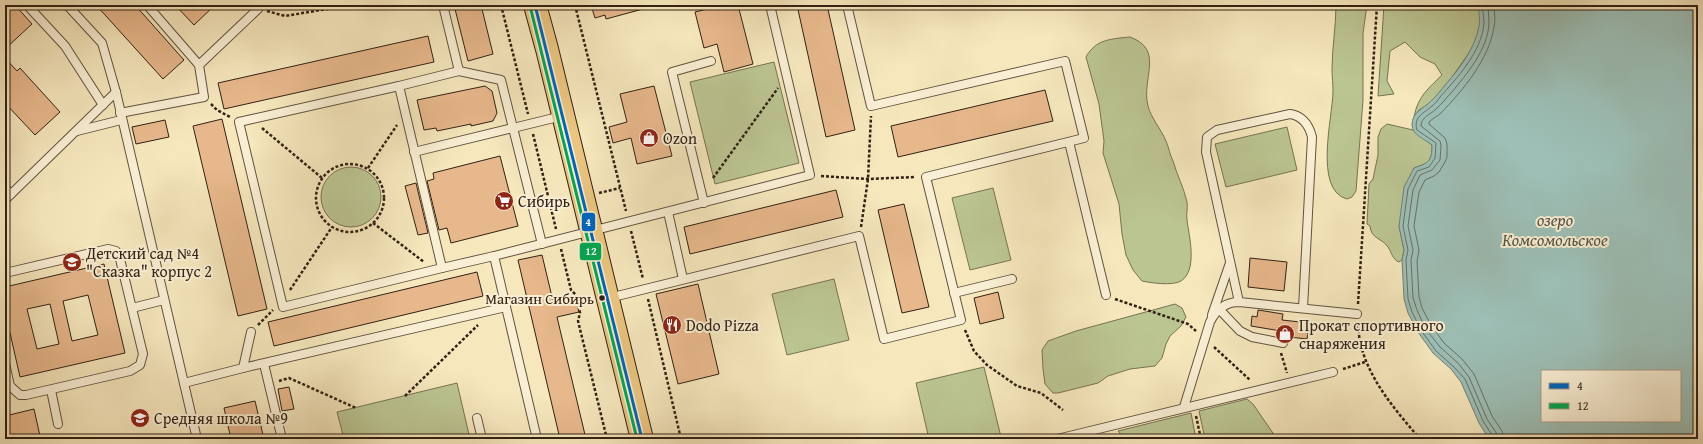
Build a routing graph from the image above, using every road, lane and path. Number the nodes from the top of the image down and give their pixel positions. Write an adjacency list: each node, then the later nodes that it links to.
1 (27, 5): 19 (lane)
2 (67, 5): 17 (lane)
3 (147, 5): 13 (lane)
4 (351, 5): 11 (path)
5 (444, 5): 14 (lane)
6 (501, 5): 26 (path)
7 (535, 5): 22 (main road)
8 (770, 5): 15 (lane)
9 (847, 5): 20 (lane)
10 (1377, 5): 65 (path)
11 (258, 9): 13 (lane)
12 (711, 60): 39 (lane)
13 (199, 65): 18 (lane)
14 (459, 71): 16 (lane); 27 (lane)
15 (787, 76): 32 (lane); 35 (path)
16 (398, 86): 23 (lane); 25 (lane)
17 (116, 92): 19 (lane); 21 (lane)
18 (204, 97): 21 (lane); 24 (path)
19 (103, 105): 28 (lane)
20 (871, 106): 29 (lane); 36 (path)
21 (121, 116): 28 (lane); 57 (lane)
22 (563, 116): 26 (lane); 43 (main road)
23 (251, 119): 24 (lane); 34 (path)
24 (239, 122): 58 (lane)
25 (407, 122): 30 (lane); 31 (path)
26 (531, 124): 27 (lane); 45 (path)
27 (513, 128): 30 (lane); 46 (lane)
28 (77, 131): 38 (lane)
29 (1069, 142): 33 (lane); 55 (lane)
30 (414, 152): 49 (lane)
31 (368, 168): 34 (path); 41 (path)
32 (810, 175): 36 (path); 39 (lane)
33 (926, 177): 36 (path); 54 (lane)
34 (322, 178): 42 (path)
35 (713, 178)
36 (868, 179): 44 (path)
37 (5, 188): 38 (lane)
38 (8, 197)
39 (704, 203): 40 (lane)
40 (668, 212): 43 (lane); 53 (lane)
41 (373, 223): 42 (path); 50 (path)
42 (332, 227): 58 (path)
43 (592, 232): 45 (lane); 56 (main road)
44 (859, 236): 53 (lane); 66 (lane)
45 (559, 240): 46 (lane); 92 (path)
46 (542, 244): 47 (lane)
47 (494, 256): 49 (lane); 60 (lane)
48 (1230, 262): 59 (lane); 62 (lane); 67 (lane)
49 (442, 268): 50 (lane)
50 (426, 272): 58 (lane)
51 (5, 273): 61 (lane)
52 (1012, 278): 54 (lane)
53 (683, 279): 56 (lane)
54 (954, 293): 66 (lane)
55 (1106, 295): 69 (path)
56 (608, 298): 93 (main road)
57 (164, 300): 61 (lane); 76 (lane)
58 (282, 302): 68 (path)
59 (1239, 302): 62 (lane); 63 (lane)
60 (506, 307): 64 (lane); 91 (lane)
61 (132, 308): 79 (lane)
62 (1303, 308): 65 (lane)
63 (1219, 309): 67 (lane); 70 (lane)
64 (495, 310): 72 (lane); 80 (path)
65 (1358, 314): 96 (path)
66 (961, 320): 83 (path)
67 (1210, 321): 69 (lane)
68 (251, 332): 73 (lane)
69 (1205, 339): 78 (path); 81 (lane)
70 (1281, 342): 75 (path)
71 (5, 363): 79 (lane)
72 (264, 364): 73 (lane); 77 (lane)
73 (243, 368): 76 (lane)
74 (1333, 372): 75 (lane)
75 (1288, 382): 78 (lane)
76 (184, 383): 88 (lane)
77 (269, 383): 82 (path); 89 (lane)
78 (1259, 389): 81 (lane)
79 (51, 390): 86 (lane)
80 (405, 396)
81 (1184, 407): 87 (lane)
82 (356, 408)
83 (1063, 410)
84 (1194, 410): 95 (path)
85 (477, 418): 90 (lane)
86 (58, 424)
87 (1084, 436): 94 (lane)
88 (197, 439)
89 (282, 439)
90 (482, 439)
91 (536, 439)
92 (607, 439)
93 (642, 439)
94 (1057, 439)
95 (1201, 439)
96 (1420, 439)

